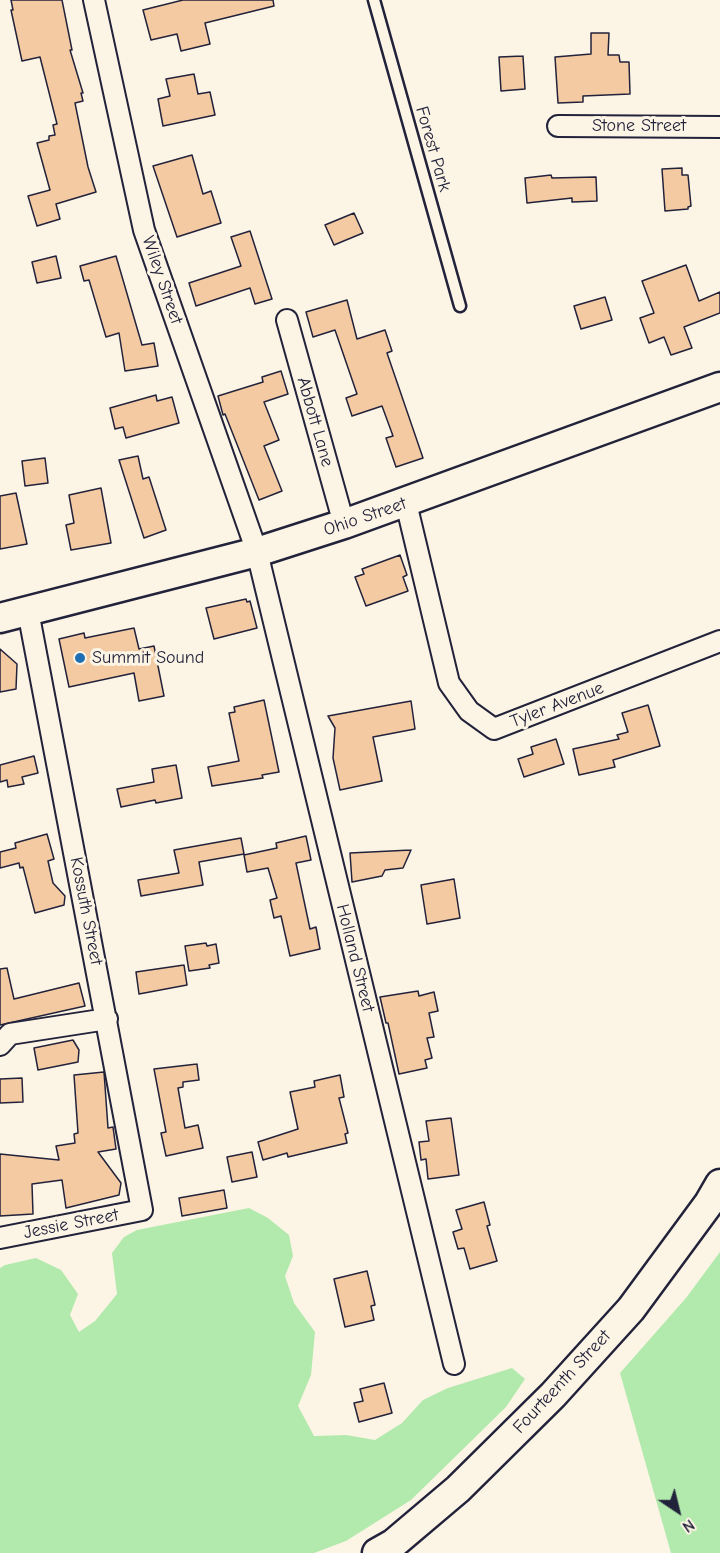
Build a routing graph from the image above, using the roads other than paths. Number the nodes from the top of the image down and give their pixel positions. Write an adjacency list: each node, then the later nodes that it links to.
1 (94, 0): 10 (street, Wiley Street)
2 (374, 0): 5 (lane, Forest Park)
3 (558, 126): 4 (street, Stone Street)
4 (720, 127)
5 (460, 306)
6 (286, 320): 9 (street, Abbott Lane)
7 (720, 387): 8 (street, Ohio Street)
8 (406, 503): 9 (street, Ohio Street); 13 (street, Tyler Avenue)
9 (344, 524): 10 (street, Ohio Street)
10 (257, 552): 11 (street, Ohio Street); 19 (street, Holland Street)
11 (28, 611): 12 (street, Ohio Street); 14 (street, Kossuth Street)
12 (0, 618)
13 (720, 641)
14 (107, 1019): 15 (street); 17 (street, Kossuth Street)
15 (0, 1045)
16 (720, 1184): 20 (street, Fourteenth Street)
17 (142, 1210): 18 (street, Jessie Street)
18 (0, 1238)
19 (454, 1364)
20 (376, 1553)

